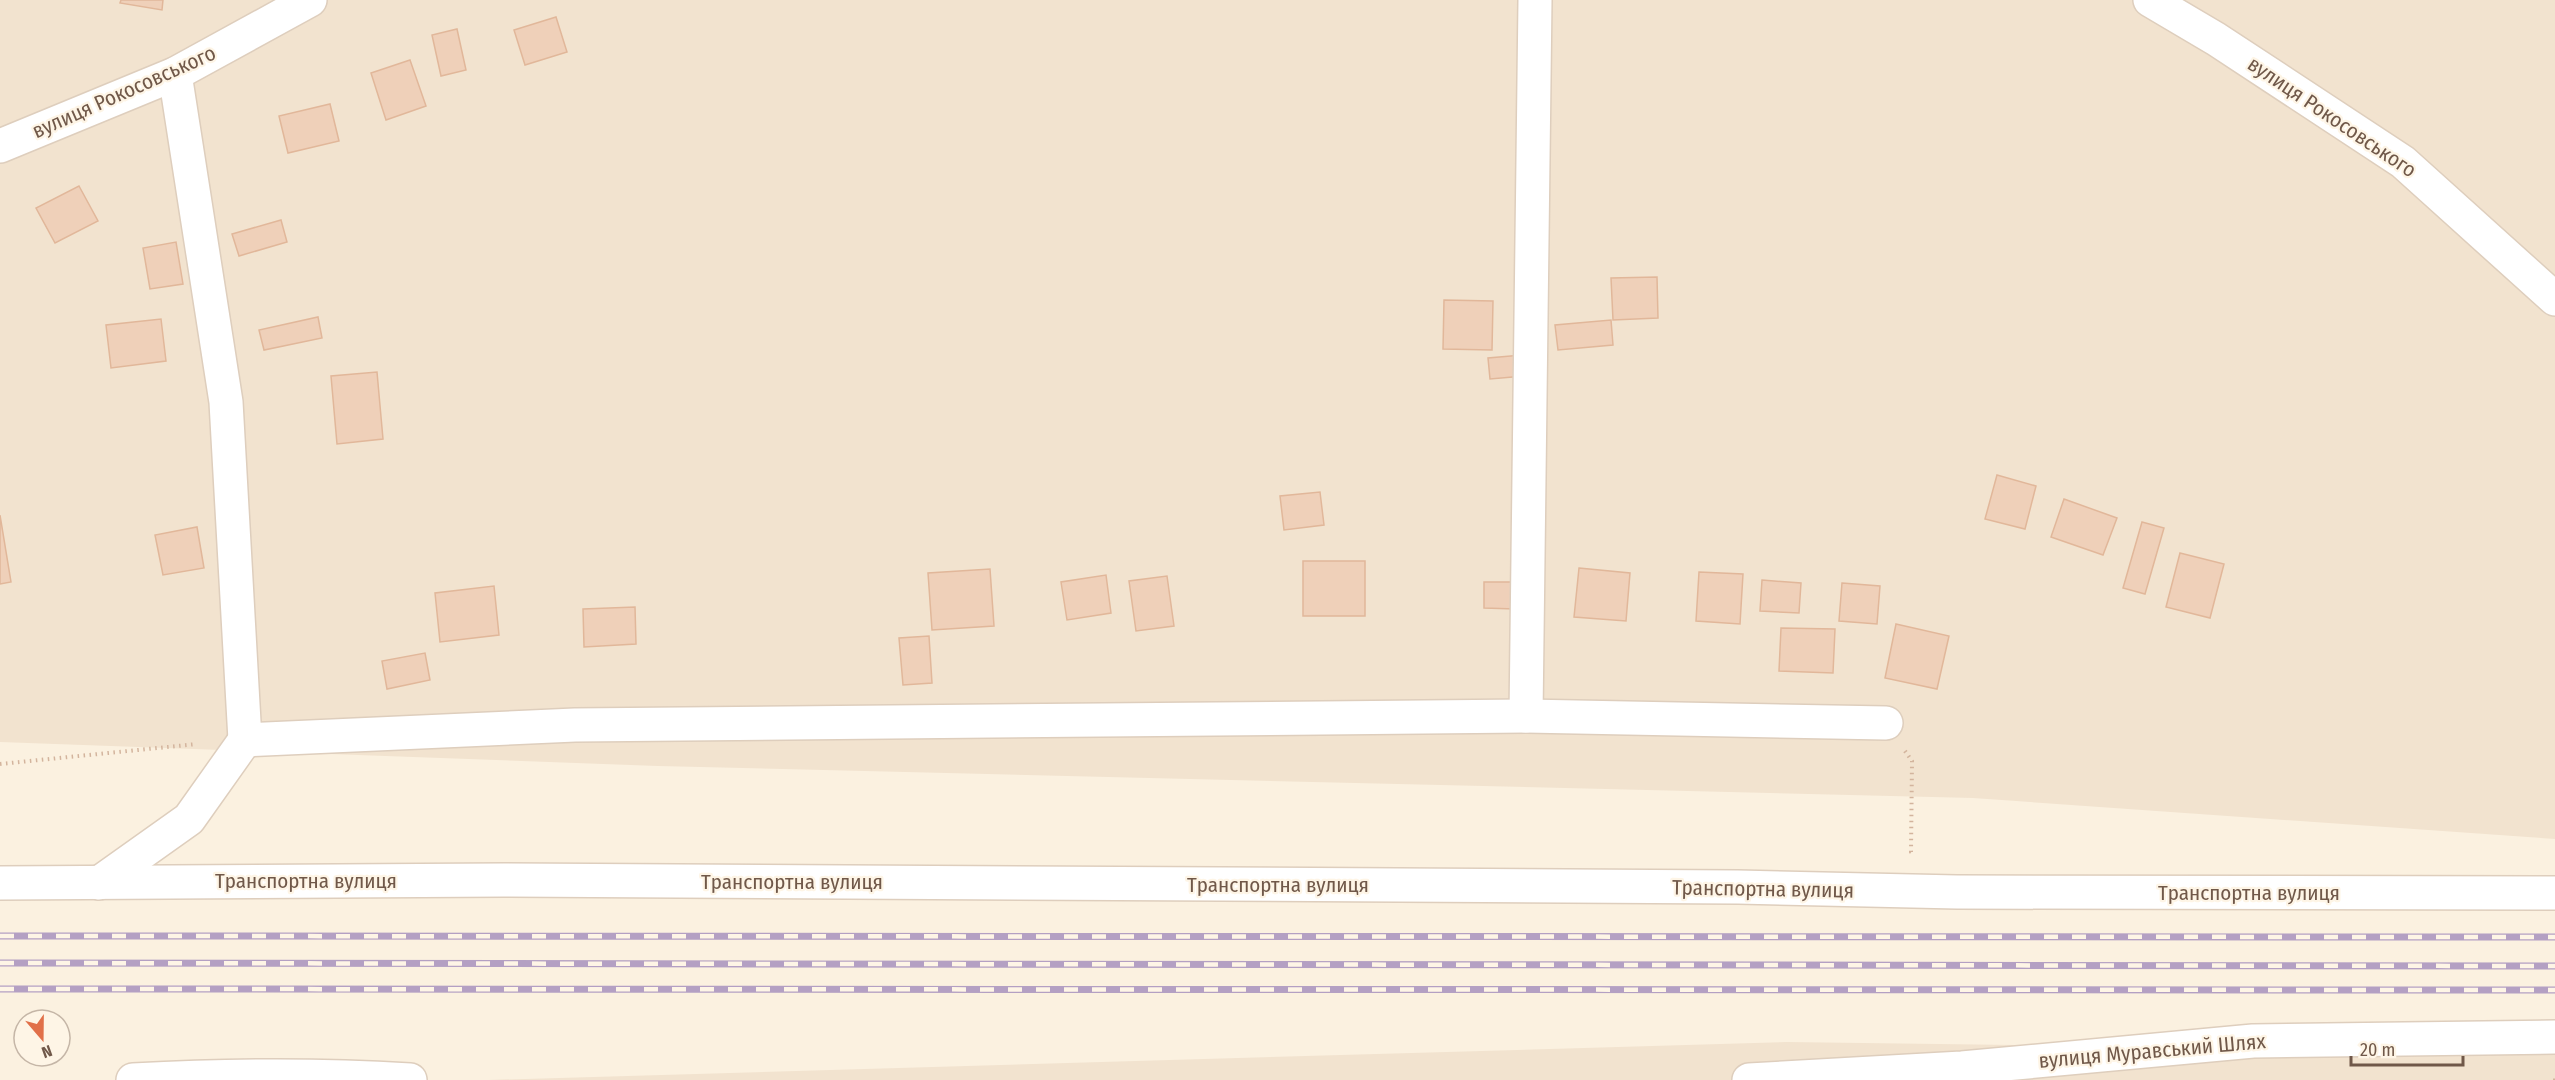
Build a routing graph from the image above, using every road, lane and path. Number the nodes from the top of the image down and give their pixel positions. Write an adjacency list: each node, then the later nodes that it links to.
1 (310, 0): 4 (street, вулиця Рокосовського)
2 (1535, 0): 7 (street)
3 (2150, 0): 6 (street, вулиця Рокосовського)
4 (176, 74): 5 (street, вулиця Рокосовського); 9 (street)
5 (0, 146)
6 (2555, 299)
7 (1526, 716): 8 (street); 9 (street)
8 (1886, 723): 13 (path)
9 (245, 740): 10 (path); 12 (street)
10 (0, 764)
11 (0, 883): 12 (street, Транспортна вулиця)
12 (99, 883): 13 (street, Транспортна вулиця)
13 (1957, 892): 14 (street, Транспортна вулиця)
14 (2555, 893)
15 (2555, 1036): 19 (street, вулиця Муравський Шлях)
16 (2555, 1074): 20 (path)
17 (133, 1080): 18 (street)
18 (410, 1080)
19 (1749, 1080)
20 (2555, 1080)

